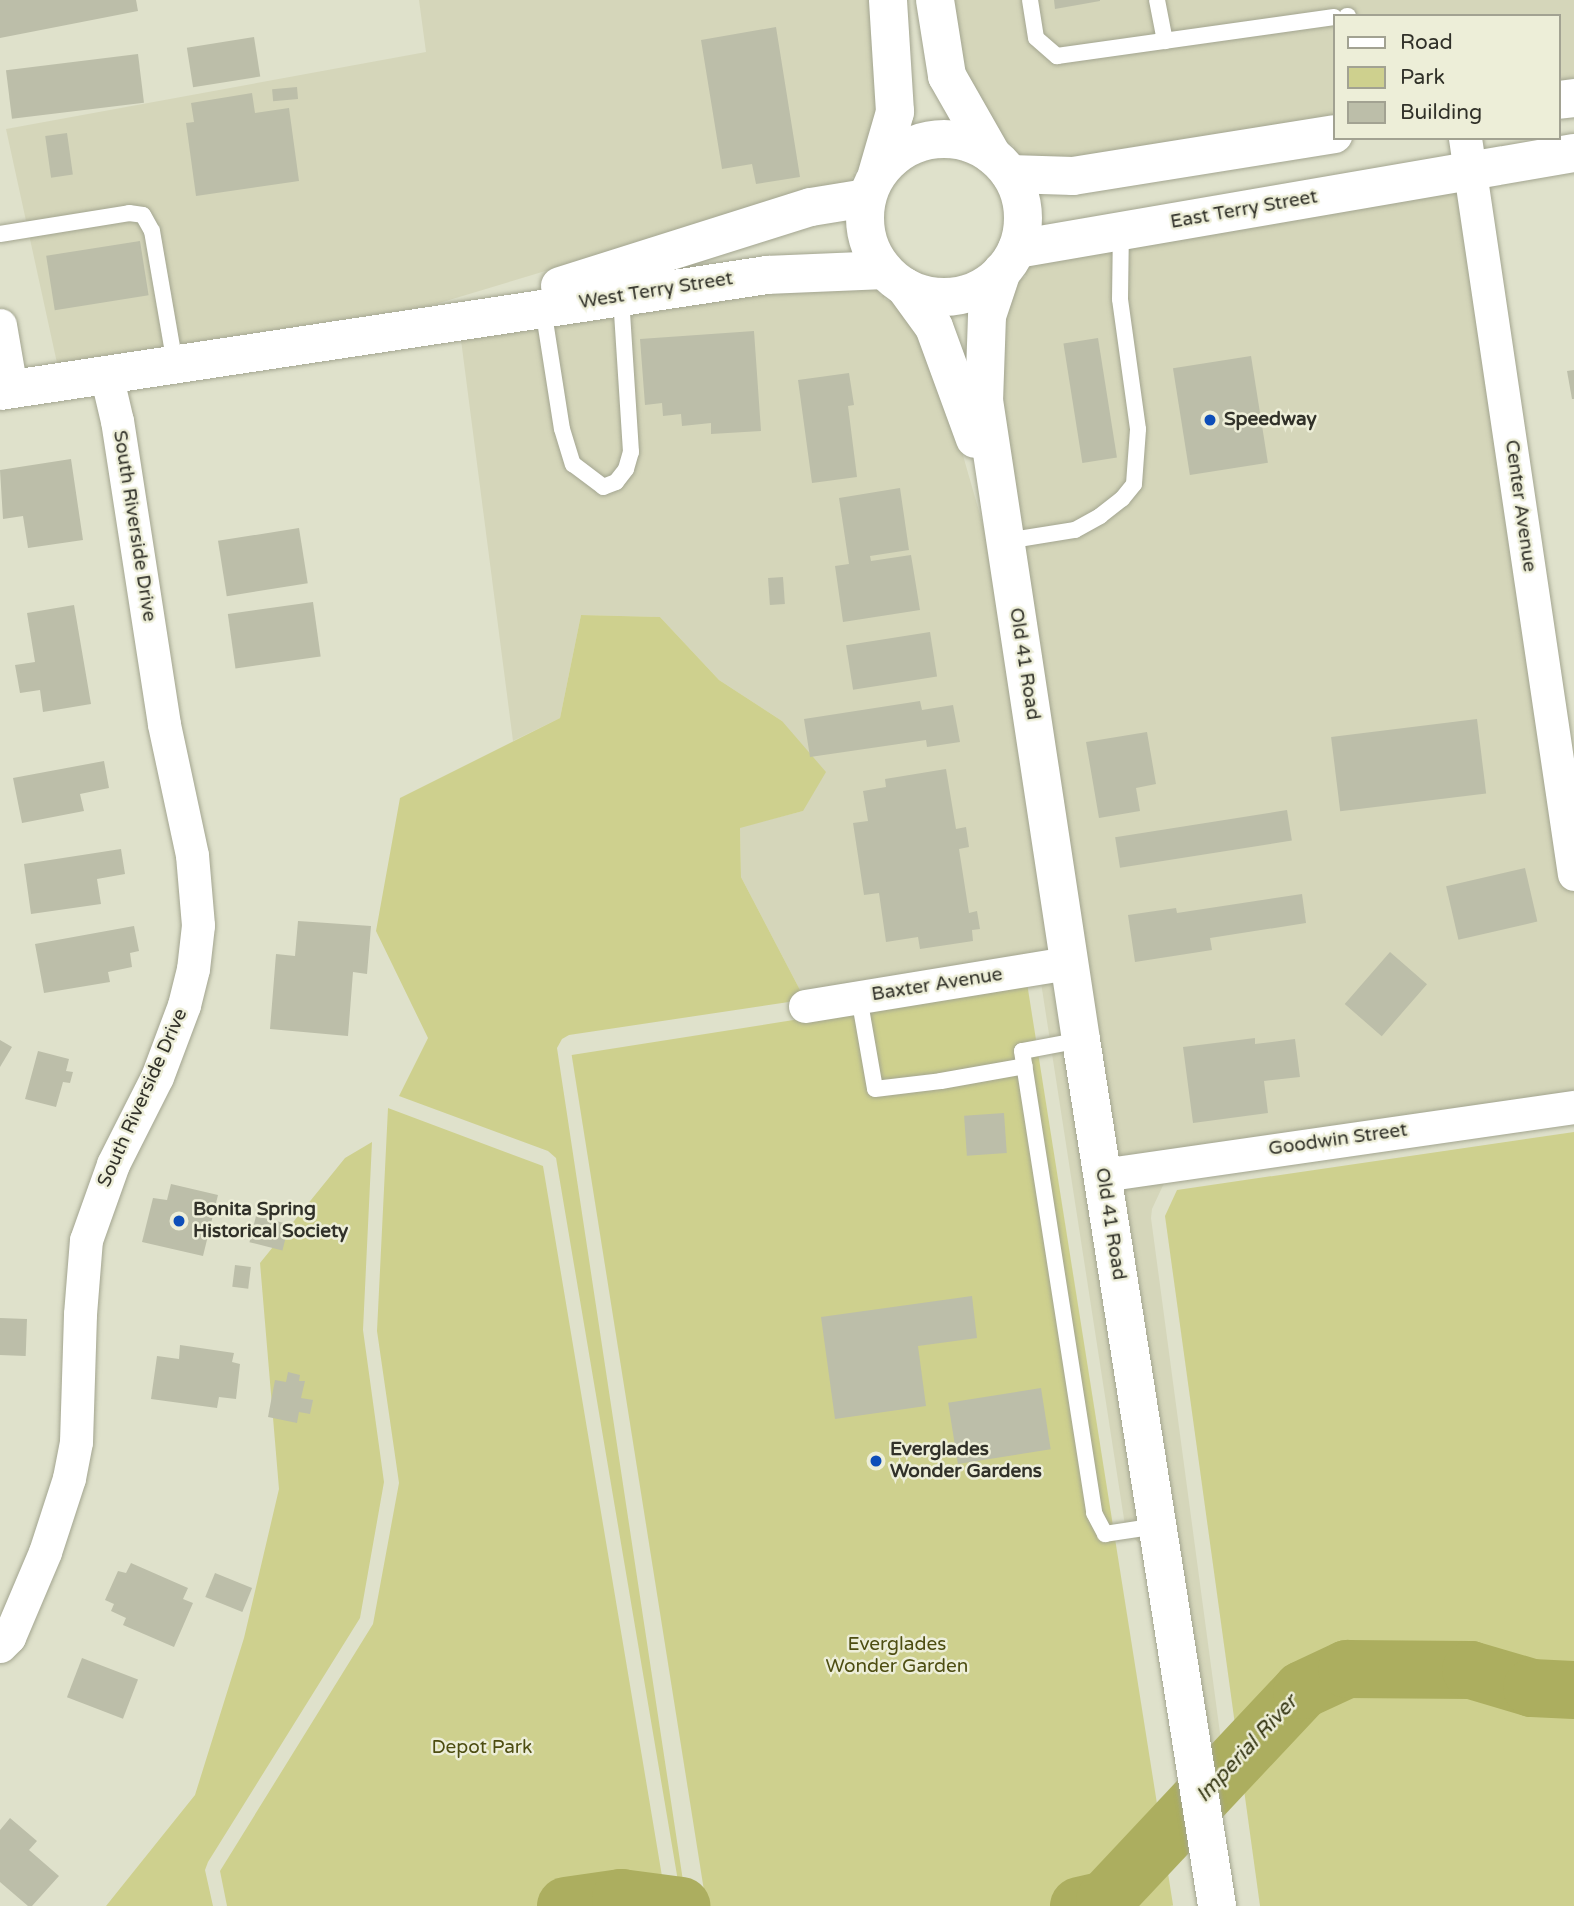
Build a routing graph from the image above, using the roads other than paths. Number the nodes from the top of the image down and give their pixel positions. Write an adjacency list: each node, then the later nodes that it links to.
1 (888, 0): 11 (street)
2 (936, 0): 10 (street)
3 (1030, 0): 6 (lane)
4 (1157, 0): 6 (lane)
5 (1332, 18): 6 (lane)
6 (1165, 41)
7 (1332, 134): 10 (street)
8 (1574, 153): 9 (street, East Terry Street)
9 (1468, 154): 12 (street, East Terry Street); 23 (street, Center Avenue)
10 (1001, 164): 11 (street); 14 (street)
11 (872, 186): 15 (street); 16 (street, West Terry Street)
12 (1121, 231): 14 (street, East Terry Street); 22 (lane)
13 (0, 234): 19 (lane)
14 (1009, 260): 15 (street); 22 (street, Old 41 Road)
15 (895, 279): 16 (street, West Terry Street); 22 (street, Old 41 Road)
16 (621, 282): 17 (street, West Terry Street); 17 (lane)
17 (542, 300): 19 (street, West Terry Street)
18 (0, 325): 21 (street)
19 (175, 364): 20 (street, West Terry Street)
20 (106, 374): 21 (street, West Terry Street); 32 (street, South Riverside Drive)
21 (5, 390)
22 (1005, 542): 24 (street, Old 41 Road)
23 (1574, 874)
24 (1069, 963): 25 (street, Baxter Avenue); 27 (street, Old 41 Road)
25 (859, 997): 26 (street, Baxter Avenue); 28 (lane)
26 (805, 1006)
27 (1081, 1040): 28 (lane); 30 (street, Old 41 Road)
28 (1024, 1066): 31 (lane)
29 (1574, 1107): 30 (street, Goodwin Street)
30 (1102, 1175): 31 (street, Old 41 Road)
31 (1159, 1526): 33 (street, Old 41 Road)
32 (0, 1646)
33 (1217, 1906)

